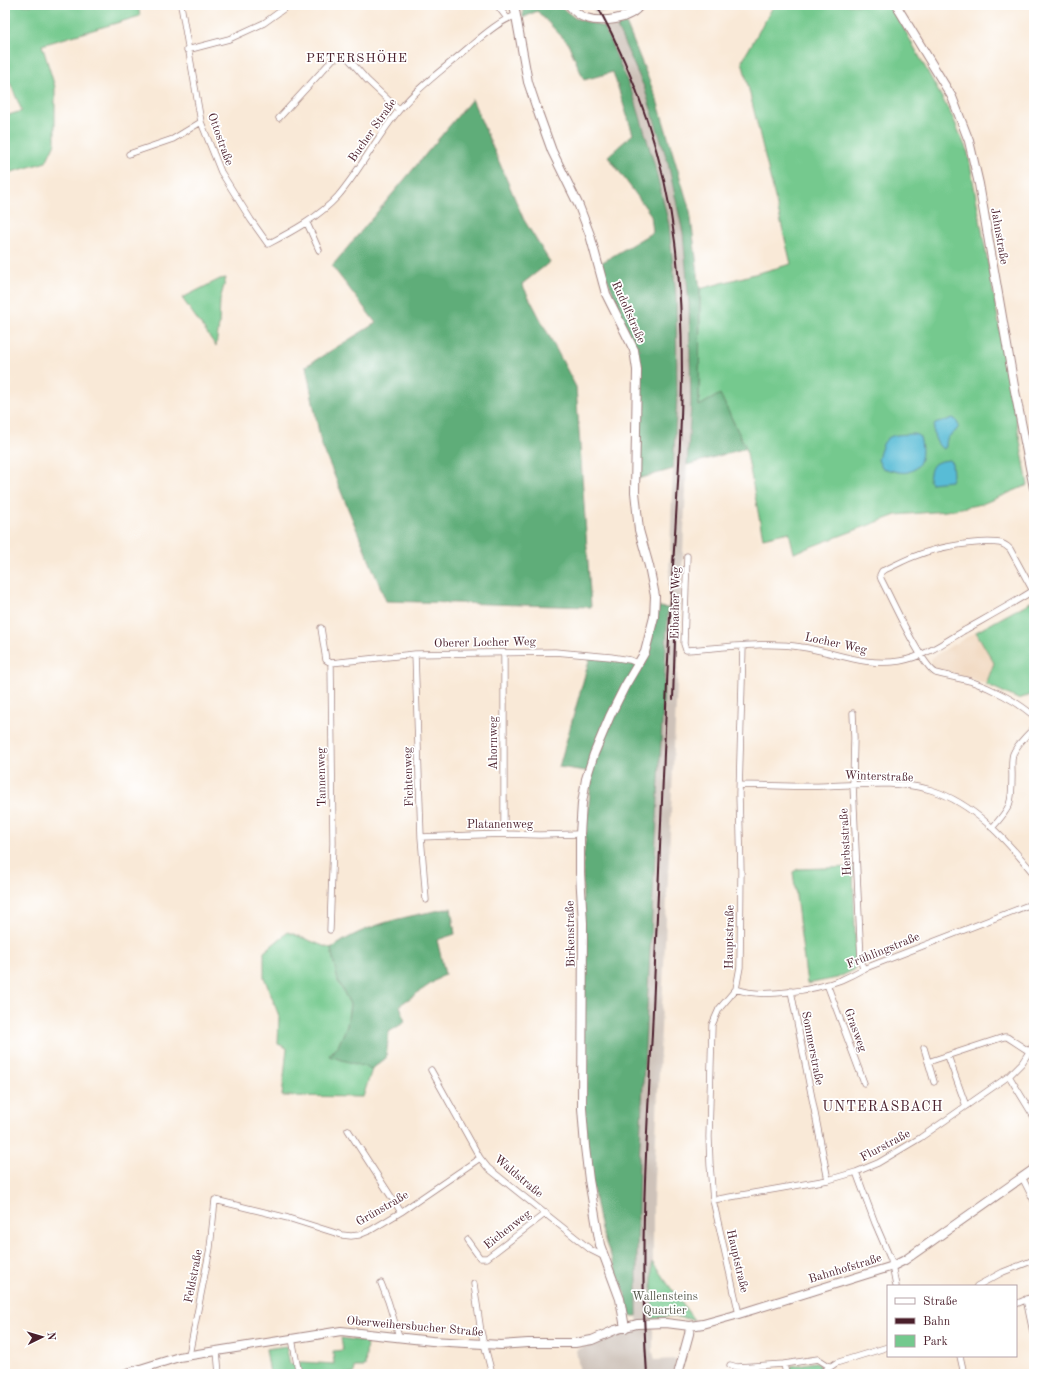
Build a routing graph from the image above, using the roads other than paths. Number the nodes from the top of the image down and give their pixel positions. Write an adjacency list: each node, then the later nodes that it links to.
1 (180, 5): 9 (street, Ottostraße)
2 (289, 5): 9 (street)
3 (497, 5): 8 (street)
4 (514, 5): 8 (street, Rudolfstraße)
5 (569, 5): 6 (street)
6 (640, 5)
7 (898, 5): 17 (street, Jahnstraße)
8 (511, 17): 10 (street, Bucher Straße); 27 (street, Rudolfstraße)
9 (187, 50): 12 (street, Ottostraße)
10 (399, 110): 11 (street); 14 (street, Bucher Straße)
11 (279, 118)
12 (201, 122): 13 (street); 15 (street, Ottostraße)
13 (129, 154)
14 (307, 223): 15 (street, Bucher Straße); 16 (street)
15 (268, 244)
16 (319, 250)
17 (1034, 488)
18 (687, 556): 22 (street, Eibacher Weg)
19 (1033, 590): 25 (street, Locher Weg); 25 (street)
20 (321, 628): 26 (street, Tannenweg)
21 (743, 646): 22 (street, Locher Weg); 25 (street, Locher Weg); 31 (street, Hauptstraße)
22 (686, 650)
23 (504, 652): 24 (street, Oberer Locher Weg); 27 (street, Oberer Locher Weg); 34 (street, Ahornweg)
24 (415, 654): 26 (street, Oberer Locher Weg); 36 (street, Fichtenweg)
25 (921, 655): 29 (street)
26 (331, 663): 40 (street, Tannenweg)
27 (639, 664): 35 (street, Birkenstraße)
28 (853, 713): 32 (street, Herbststraße)
29 (1034, 716)
30 (1034, 728): 33 (street)
31 (740, 785): 32 (street, Winterstraße); 43 (street, Hauptstraße)
32 (853, 785): 33 (street, Winterstraße); 41 (street, Herbststraße)
33 (992, 828): 37 (street, Winterstraße)
34 (504, 834): 35 (street, Platanenweg); 36 (street, Platanenweg)
35 (580, 834): 68 (street, Birkenstraße)
36 (420, 838): 38 (street, Fichtenweg)
37 (1034, 874)
38 (426, 900)
39 (1034, 902): 41 (street, Frühlingstraße)
40 (330, 930)
41 (863, 969): 42 (street, Frühlingstraße)
42 (827, 984): 44 (street, Frühlingstraße); 53 (street, Grasweg)
43 (736, 989): 44 (street, Frühlingstraße); 63 (street, Hauptstraße)
44 (791, 991): 61 (street, Sommerstraße)
45 (1034, 1044): 47 (street, Flurstraße)
46 (924, 1048): 49 (street)
47 (1030, 1052): 48 (street); 51 (street, Flurstraße)
48 (948, 1056): 49 (street); 54 (street)
49 (928, 1062): 52 (street)
50 (431, 1070): 57 (street, Waldstraße)
51 (1008, 1076): 54 (street, Flurstraße); 55 (street)
52 (934, 1082)
53 (864, 1083)
54 (966, 1106): 59 (street, Flurstraße)
55 (1034, 1117)
56 (348, 1130): 65 (street)
57 (480, 1158): 65 (street, Grünstraße); 66 (street, Waldstraße)
58 (1034, 1169): 60 (street, Bahnhofstraße)
59 (856, 1172): 61 (street, Flurstraße); 70 (street)
60 (1022, 1177): 64 (street); 70 (street, Bahnhofstraße)
61 (828, 1180): 63 (street, Flurstraße)
62 (215, 1200): 65 (street, Grünstraße); 88 (street, Feldstraße)
63 (714, 1200): 78 (street, Hauptstraße)
64 (1034, 1201)
65 (401, 1212)
66 (546, 1213): 67 (street, Eichenweg); 68 (street, Waldstraße)
67 (467, 1240)
68 (605, 1257): 81 (street)
69 (1034, 1260): 74 (street)
70 (893, 1266): 73 (street); 78 (street, Bahnhofstraße)
71 (381, 1283): 82 (street)
72 (474, 1284): 85 (street)
73 (896, 1285)
74 (979, 1285)
75 (1034, 1296): 76 (street)
76 (1026, 1298): 77 (street); 83 (street)
77 (1017, 1303)
78 (740, 1314): 80 (street, Bahnhofstraße)
79 (637, 1324): 80 (street, Bahnhofstraße); 81 (street, Oberweihersbucher Straße)
80 (690, 1326): 97 (street)
81 (625, 1328): 85 (street, Oberweihersbucher Straße)
82 (398, 1336): 84 (street, Oberweihersbucher Straße); 85 (street, Oberweihersbucher Straße)
83 (1034, 1337)
84 (292, 1339): 87 (street, Oberweihersbucher Straße); 95 (street)
85 (484, 1344): 96 (street)
86 (887, 1347): 92 (street)
87 (217, 1351): 88 (street, Oberweihersbucher Straße); 94 (street)
88 (189, 1355): 93 (street, Oberweihersbucher Straße)
89 (960, 1357): 100 (street)
90 (784, 1364): 91 (street); 92 (street); 98 (street)
91 (730, 1365)
92 (831, 1366): 99 (street)
93 (124, 1374)
94 (219, 1374)
95 (299, 1374)
96 (492, 1374)
97 (678, 1374)
98 (786, 1374)
99 (820, 1374)
100 (964, 1374)

